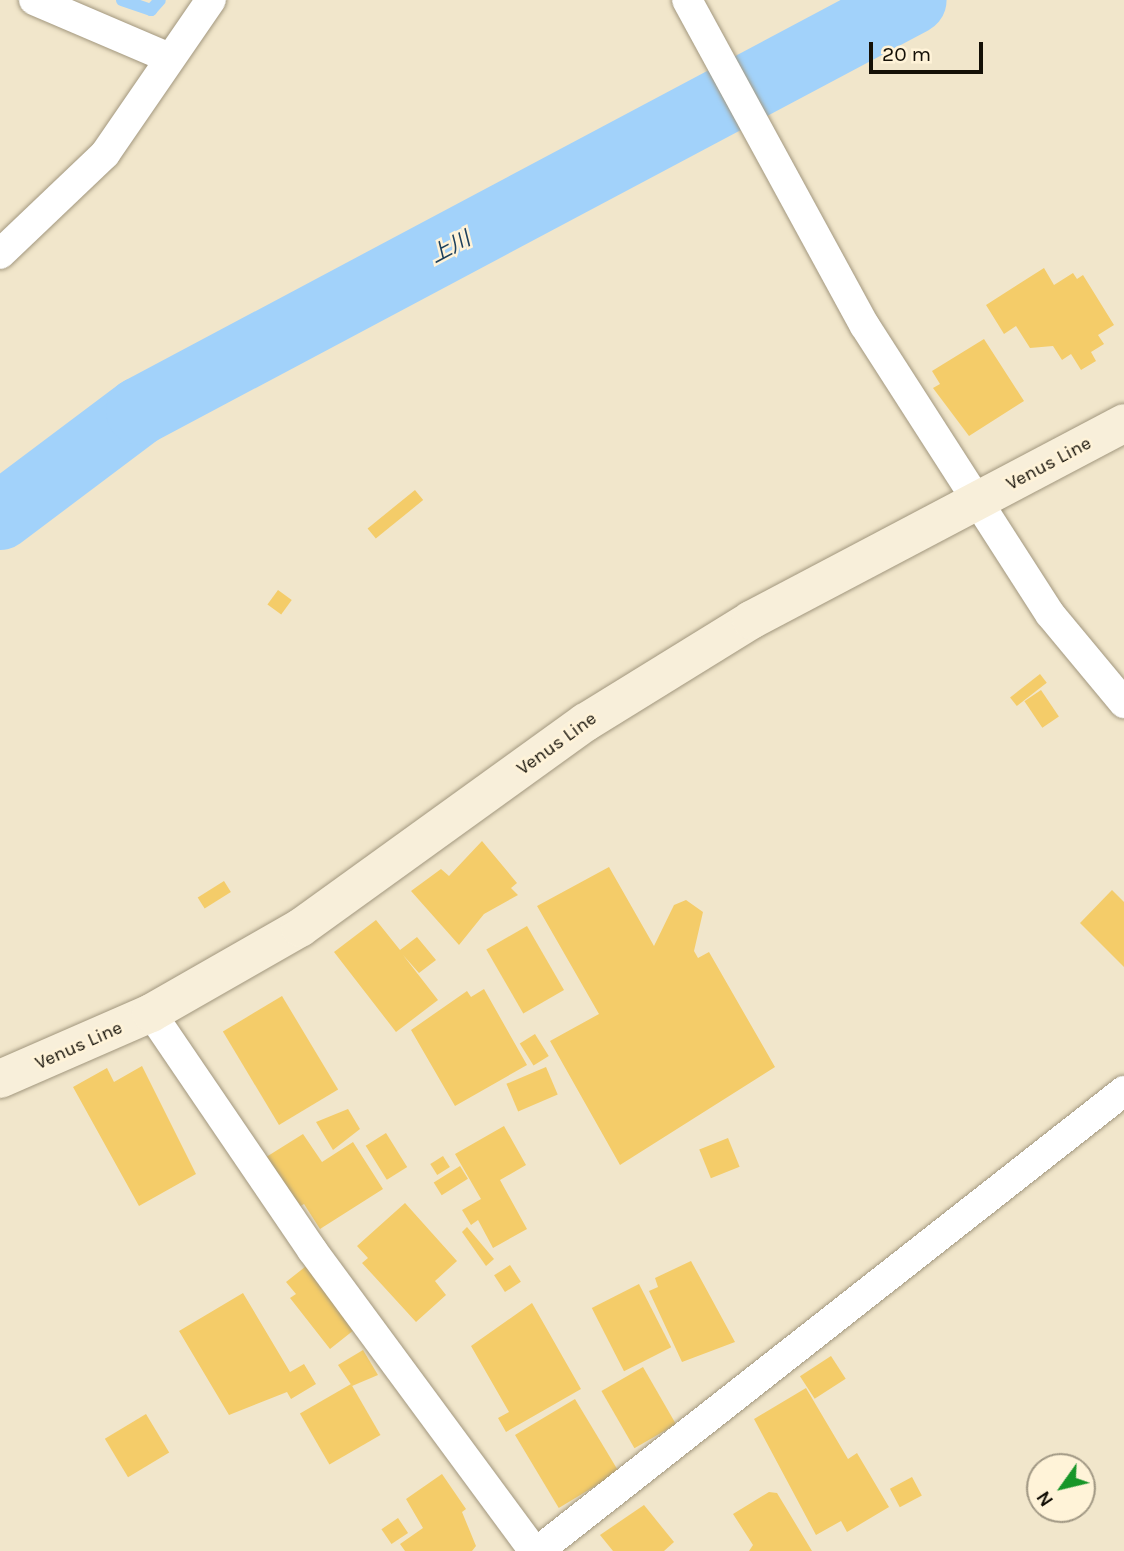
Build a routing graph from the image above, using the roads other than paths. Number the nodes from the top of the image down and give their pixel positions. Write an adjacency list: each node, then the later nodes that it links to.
1 (34, 0): 4 (street)
2 (211, 0): 4 (street)
3 (687, 0): 7 (street)
4 (169, 58): 5 (street)
5 (0, 254)
6 (1124, 423): 7 (main road, Venus Line)
7 (977, 502): 8 (street); 9 (main road, Venus Line)
8 (1124, 703)
9 (151, 1013): 10 (main road, Venus Line); 12 (street)
10 (0, 1079)
11 (1124, 1091): 12 (street)
12 (536, 1551)

